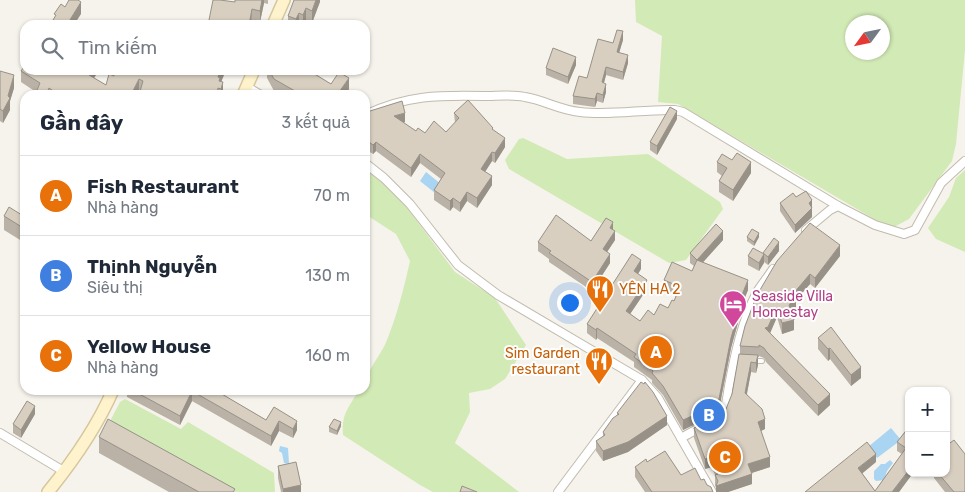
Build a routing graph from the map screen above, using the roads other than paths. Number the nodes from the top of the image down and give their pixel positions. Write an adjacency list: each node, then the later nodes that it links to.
1 (284, 0): 2 (main road)
2 (275, 20)
3 (252, 75): 4 (main road)
4 (245, 90)
5 (370, 113): 8 (street)
6 (965, 161): 8 (street)
7 (370, 167): 15 (street)
8 (838, 206): 9 (street)
9 (801, 235)
10 (779, 261): 11 (street)
11 (734, 360): 12 (lane); 18 (street)
12 (744, 361)
13 (753, 361): 14 (lane)
14 (762, 361)
15 (642, 380): 18 (street); 21 (street)
16 (111, 395): 19 (main road)
17 (0, 433): 19 (street)
18 (681, 438): 22 (street)
19 (65, 472): 20 (main road)
20 (48, 492)
21 (558, 492)
22 (712, 492)

